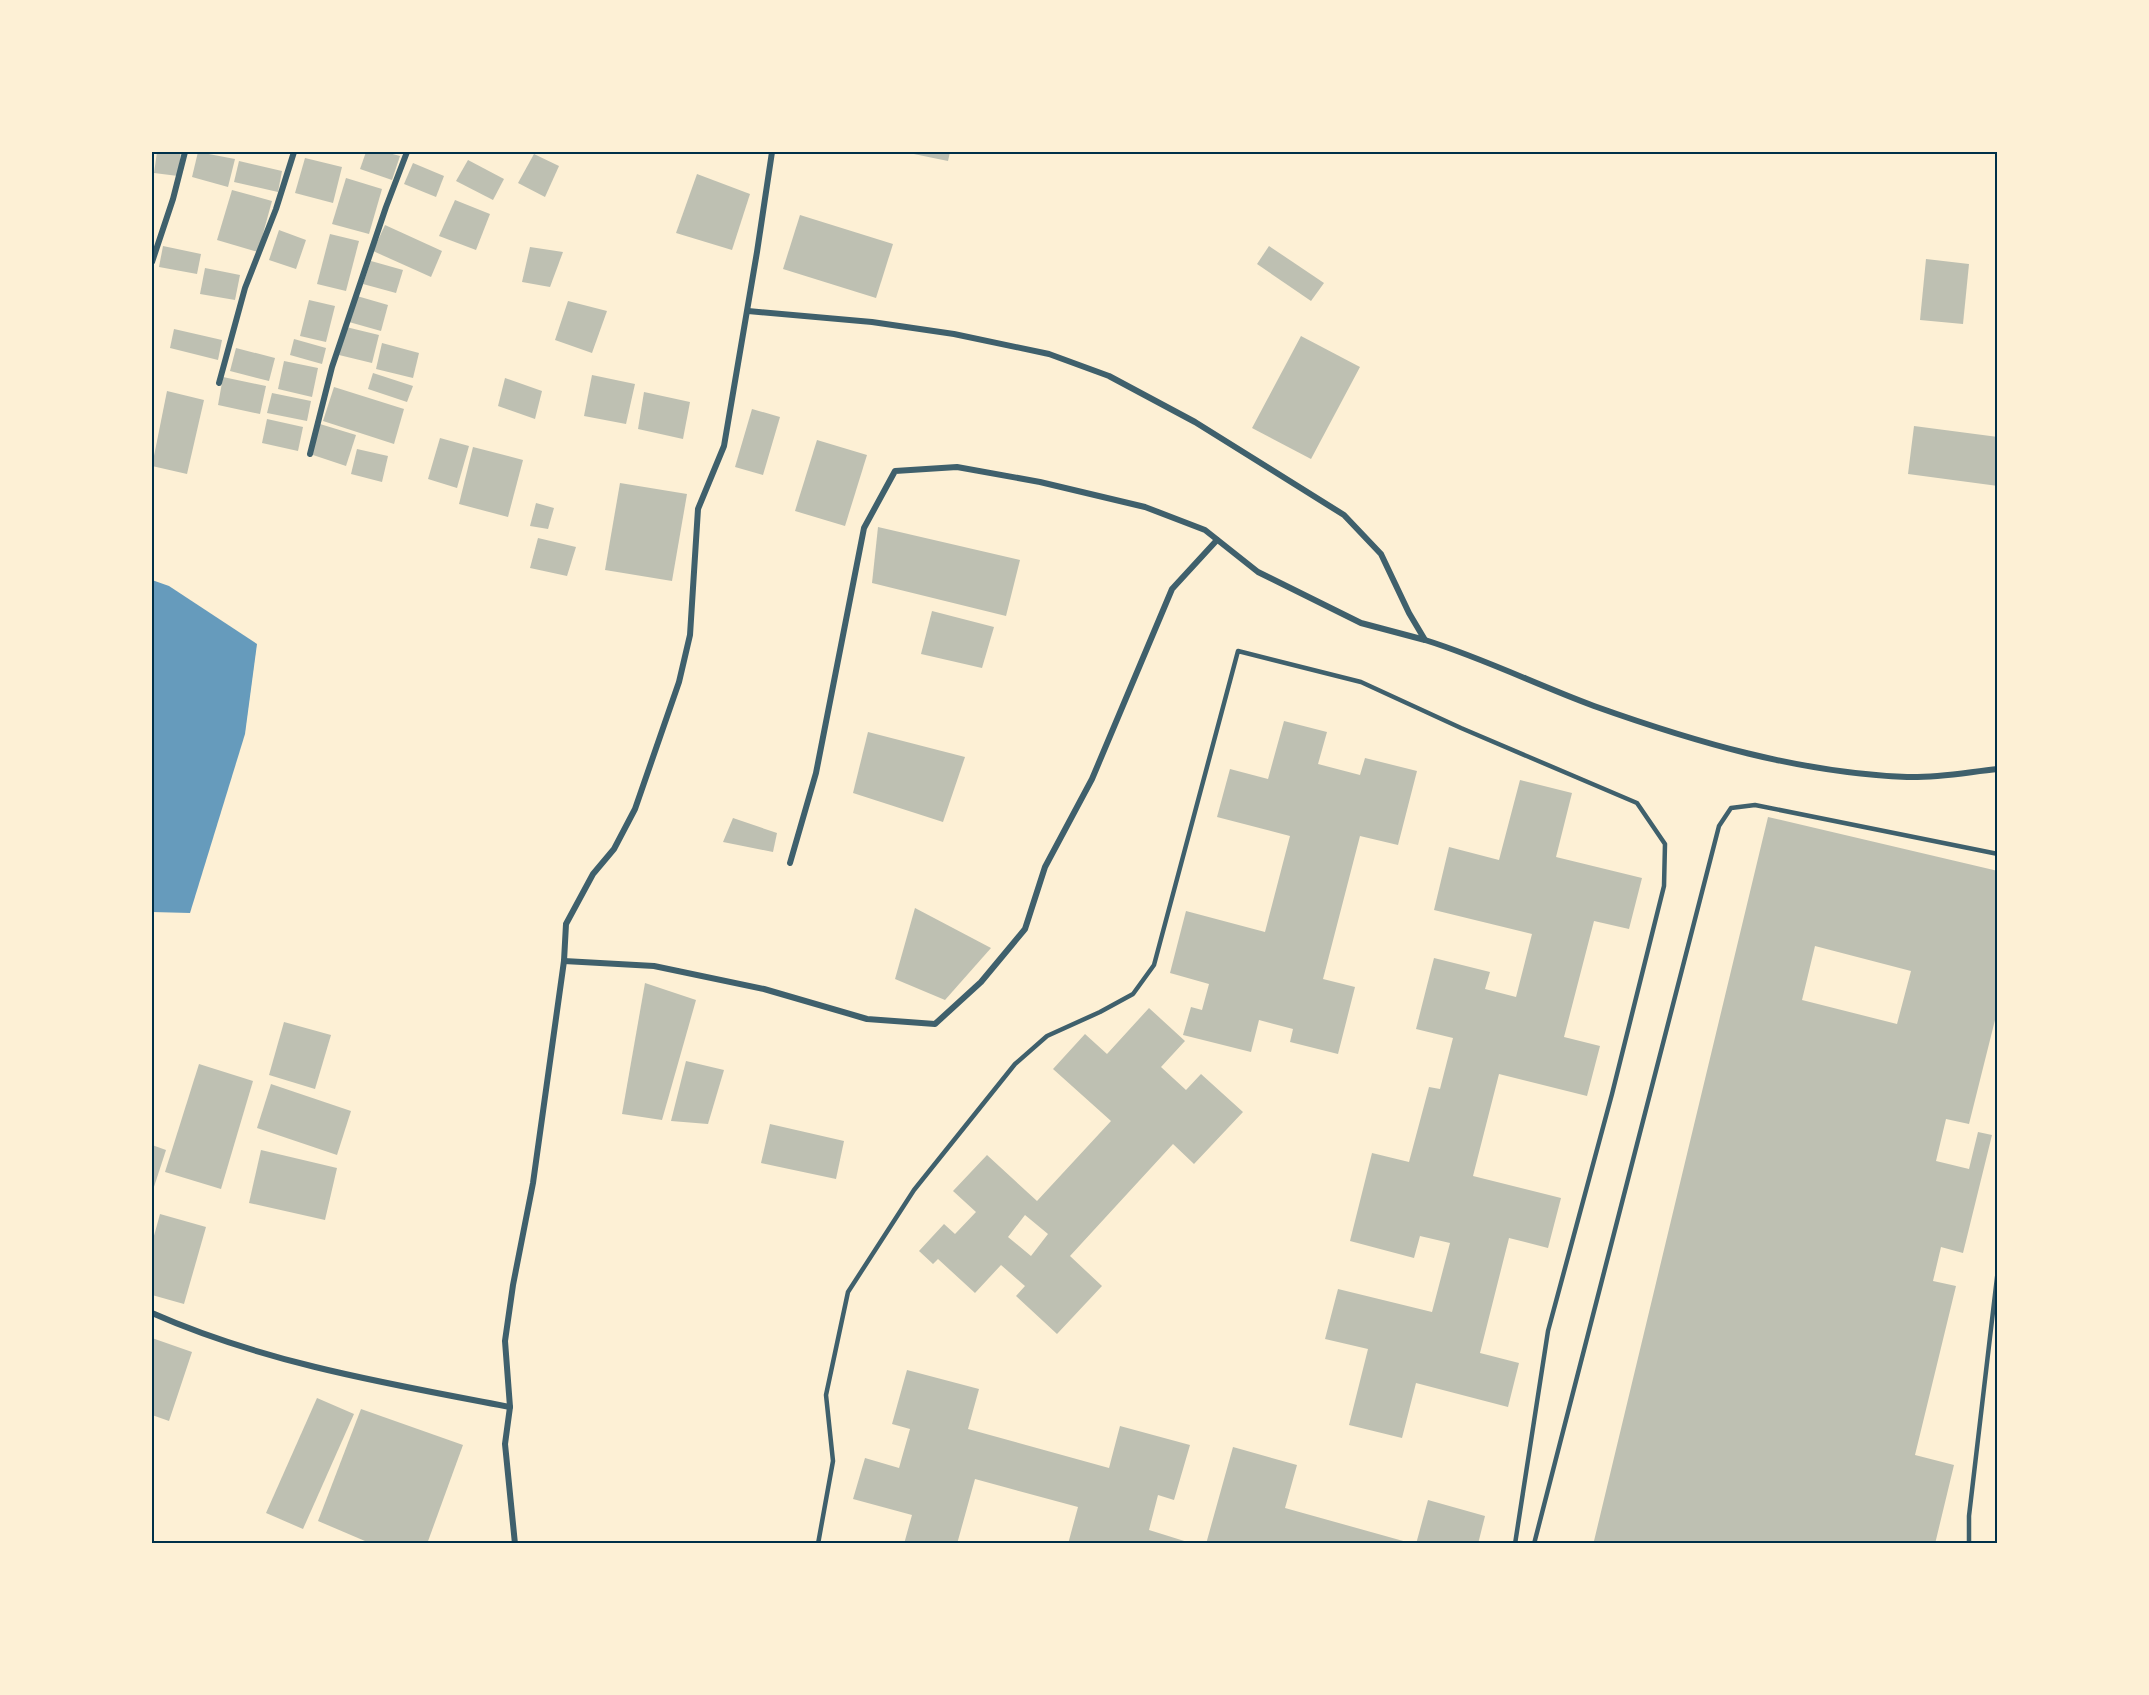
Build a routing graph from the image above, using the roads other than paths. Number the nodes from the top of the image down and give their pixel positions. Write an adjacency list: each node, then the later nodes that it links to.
1 (185, 152): 5 (street)
2 (294, 152): 7 (street)
3 (407, 152): 8 (street)
4 (772, 152): 6 (street)
5 (152, 262)
6 (747, 310): 10 (street); 14 (street)
7 (219, 383)
8 (310, 454)
9 (1217, 540): 10 (street); 13 (street); 14 (street)
10 (1425, 640): 11 (street)
11 (1998, 769)
12 (1998, 854): 21 (lane)
13 (790, 863)
14 (564, 961): 17 (street)
15 (1998, 1269): 22 (lane)
16 (152, 1313): 17 (street)
17 (510, 1407): 18 (street)
18 (515, 1544)
19 (818, 1544): 20 (lane)
20 (1515, 1544)
21 (1534, 1544)
22 (1969, 1544)

